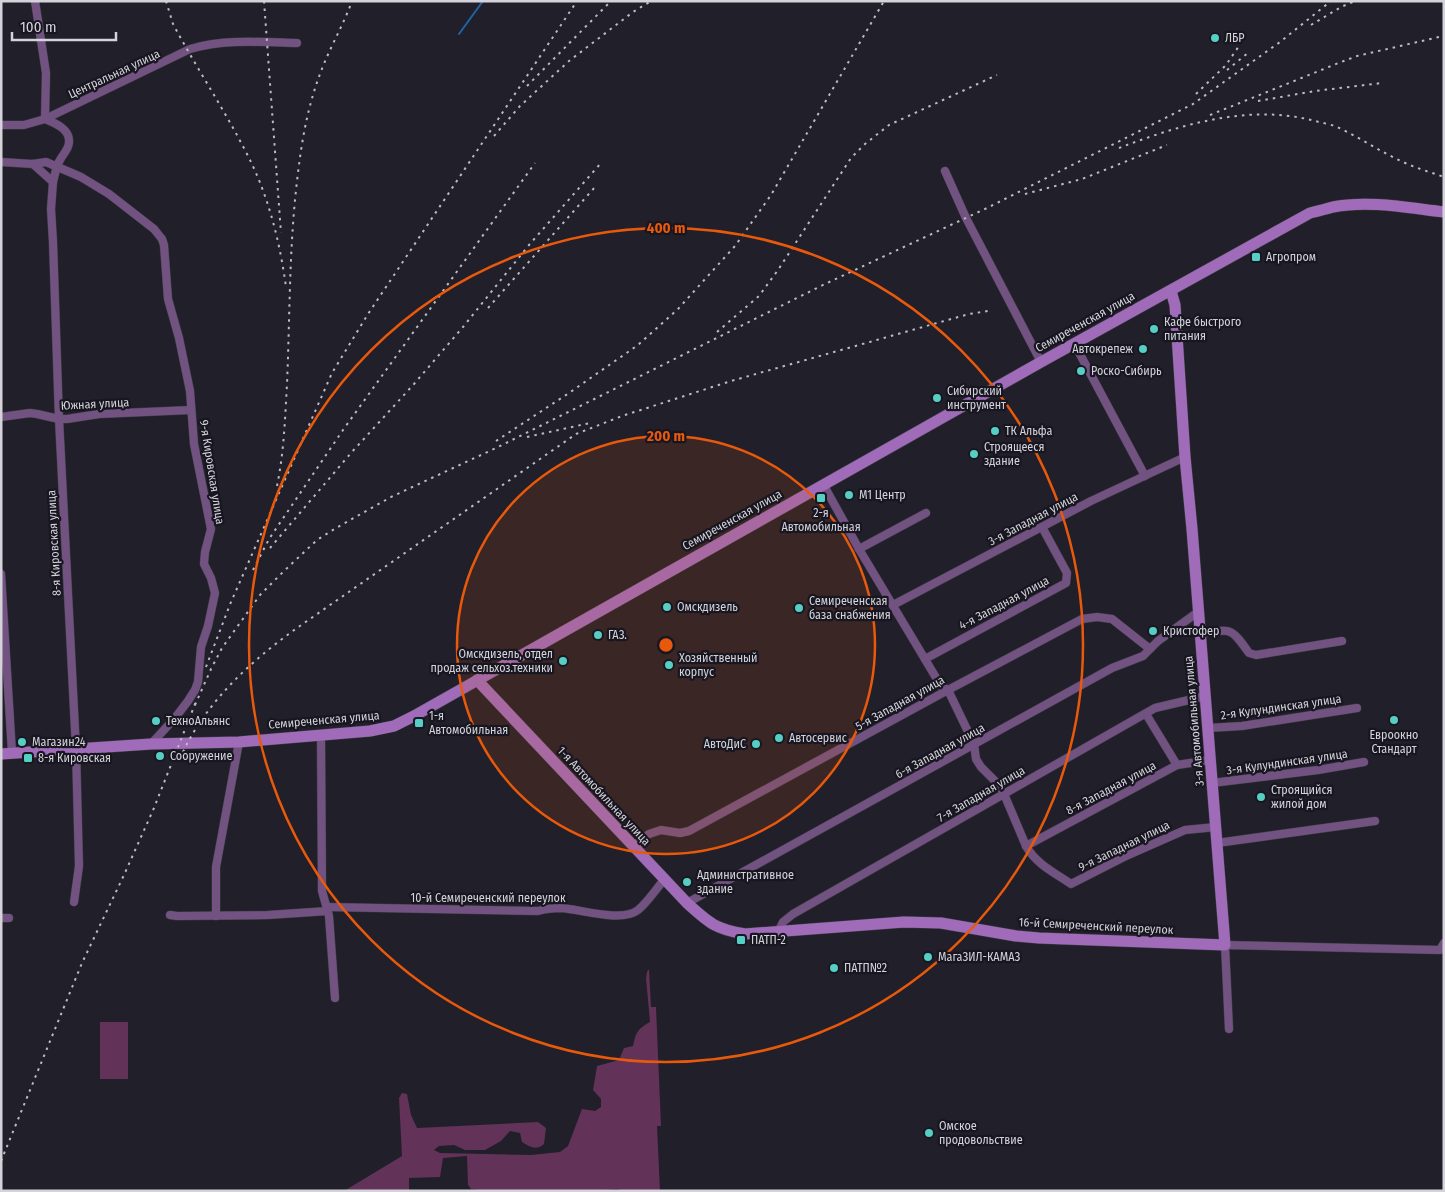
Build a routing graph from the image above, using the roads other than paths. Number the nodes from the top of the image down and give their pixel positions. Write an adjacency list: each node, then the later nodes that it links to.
1 (35, 1): 3 (street)
2 (296, 43): 3 (street, Центральная улица)
3 (45, 119): 4 (street, Центральная улица); 7 (street, 8-я Кировская улица)
4 (1, 125)
5 (1, 162): 6 (street)
6 (33, 164): 7 (street); 9 (street)
7 (57, 167): 9 (street, 8-я Кировская улица); 14 (street, 9-я Кировская улица)
8 (944, 171): 13 (street)
9 (53, 182): 16 (street, 8-я Кировская улица)
10 (1444, 212): 11 (main road, Семиреченская улица)
11 (1171, 290): 12 (main road, Семиреченская улица); 17 (main road, 3-я Автомобильная улица)
12 (1074, 343): 13 (main road, Семиреченская улица); 18 (street)
13 (1041, 362): 19 (main road, Семиреченская улица)
14 (191, 410): 16 (street, Южная улица); 38 (street, 9-я Кировская улица)
15 (1, 417): 16 (street, Южная улица)
16 (60, 419): 40 (street, 8-я Кировская улица)
17 (1185, 457): 18 (street, 3-я Западная улица); 25 (main road, 3-я Автомобильная улица)
18 (1145, 476): 21 (street, 3-я Западная улица)
19 (823, 484): 22 (street); 30 (main road, Семиреченская улица)
20 (926, 513): 22 (street)
21 (1042, 528): 24 (street, 3-я Западная улица); 29 (street, 4-я Западная улица)
22 (859, 549): 24 (street)
23 (1, 574): 41 (street)
24 (893, 605): 29 (street)
25 (1198, 612): 26 (main road, 3-я Автомобильная улица); 28 (street, 6-я Западная улица)
26 (1200, 633): 27 (street); 32 (main road, 3-я Автомобильная улица)
27 (1342, 641)
28 (1150, 649): 31 (street, 5-я Западная улица); 39 (street, 6-я Западная улица)
29 (925, 659): 31 (street)
30 (477, 680): 36 (main road, Семиреченская улица); 50 (main road, 1-я Автомобильная улица)
31 (948, 690): 39 (street); 50 (street, 5-я Западная улица)
32 (1206, 696): 34 (street, 7-я Западная улица); 35 (main road, 3-я Автомобильная улица)
33 (1357, 708): 35 (street, 2-я Кулундинская улица)
34 (1146, 714): 44 (street); 46 (street, 7-я Западная улица)
35 (1208, 728): 42 (main road, 3-я Автомобильная улица)
36 (321, 736): 37 (main road, Семиреченская улица); 55 (street)
37 (239, 742): 38 (main road, Семиреченская улица); 57 (street)
38 (151, 744): 40 (main road, Семиреченская улица)
39 (974, 744): 46 (street); 54 (street, 6-я Западная улица)
40 (76, 749): 41 (main road, Семиреченская улица); 53 (street, 8-я Кировская улица)
41 (7, 754)
42 (1210, 760): 44 (street, 8-я Западная улица); 45 (main road, 3-я Автомобильная улица)
43 (1364, 762): 45 (street, 3-я Кулундинская улица)
44 (1177, 765): 51 (street, 8-я Западная улица)
45 (1212, 783): 48 (main road, 3-я Автомобильная улица)
46 (1004, 794): 51 (street); 59 (street, 7-я Западная улица)
47 (1375, 821): 49 (street)
48 (1216, 826): 49 (main road, 3-я Автомобильная улица); 51 (street, 9-я Западная улица)
49 (1218, 843): 60 (main road, 3-я Автомобильная улица)
50 (633, 846): 52 (main road, 1-я Автомобильная улица)
51 (1026, 846)
52 (664, 880): 54 (main road, 1-я Автомобильная улица); 55 (street, 10-й Семиреченский переулок)
53 (74, 902)
54 (687, 904): 58 (main road, 1-я Автомобильная улица)
55 (328, 909): 57 (street, 10-й Семиреченский переулок); 62 (street)
56 (170, 915): 57 (street, 10-й Семиреченский переулок)
57 (216, 916)
58 (715, 926): 59 (main road, 16-й Семиреченский переулок)
59 (778, 932): 60 (main road, 16-й Семиреченский переулок)
60 (1225, 945): 61 (street, 16-й Семиреченский переулок); 63 (street, 3-я Автомобильная улица)
61 (1443, 949)
62 (335, 998)
63 (1229, 1029)

